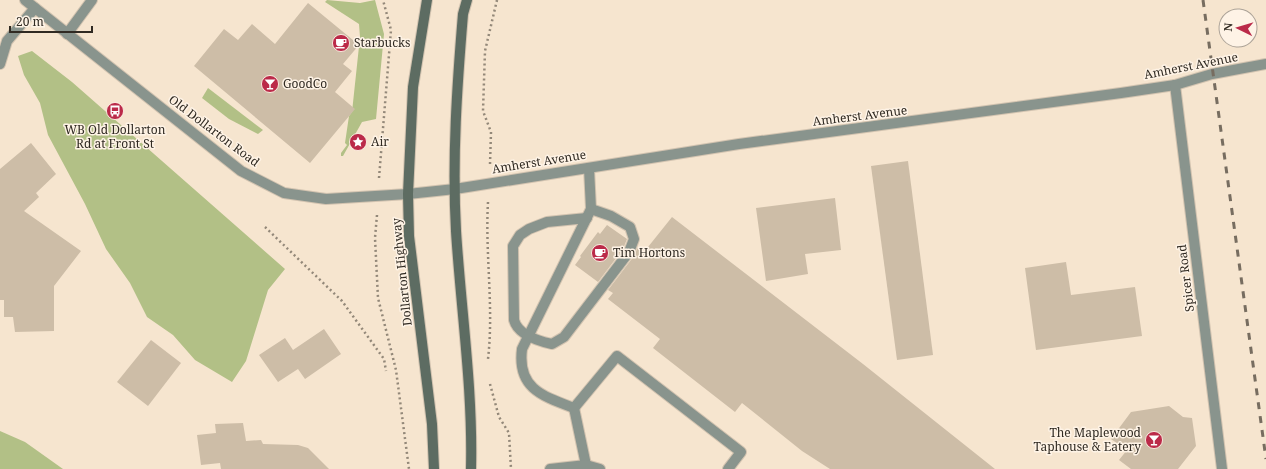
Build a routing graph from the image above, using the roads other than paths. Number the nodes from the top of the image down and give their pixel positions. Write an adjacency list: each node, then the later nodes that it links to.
1 (25, 0): 5 (street, Old Dollarton Road)
2 (92, 0): 6 (street)
3 (427, 0): 12 (main road, Dollarton Highway)
4 (467, 0): 11 (main road)
5 (35, 8): 6 (street, Old Dollarton Road); 7 (street)
6 (67, 34): 12 (street, Old Dollarton Road)
7 (0, 64)
8 (1266, 64): 9 (street, Amherst Avenue)
9 (1175, 85): 10 (street, Amherst Avenue); 23 (street, Spicer Road)
10 (589, 168): 11 (street, Amherst Avenue); 13 (street)
11 (455, 189): 12 (street, Old Dollarton Road); 19 (main road)
12 (408, 194): 18 (main road, Dollarton Highway)
13 (591, 209): 14 (street); 15 (street)
14 (586, 218): 15 (street); 15 (street)
15 (528, 336): 16 (street)
16 (574, 408): 17 (street); 22 (street)
17 (586, 465): 20 (street); 21 (street)
18 (434, 469)
19 (471, 469)
20 (550, 469)
21 (600, 469)
22 (728, 469)
23 (1222, 469)

